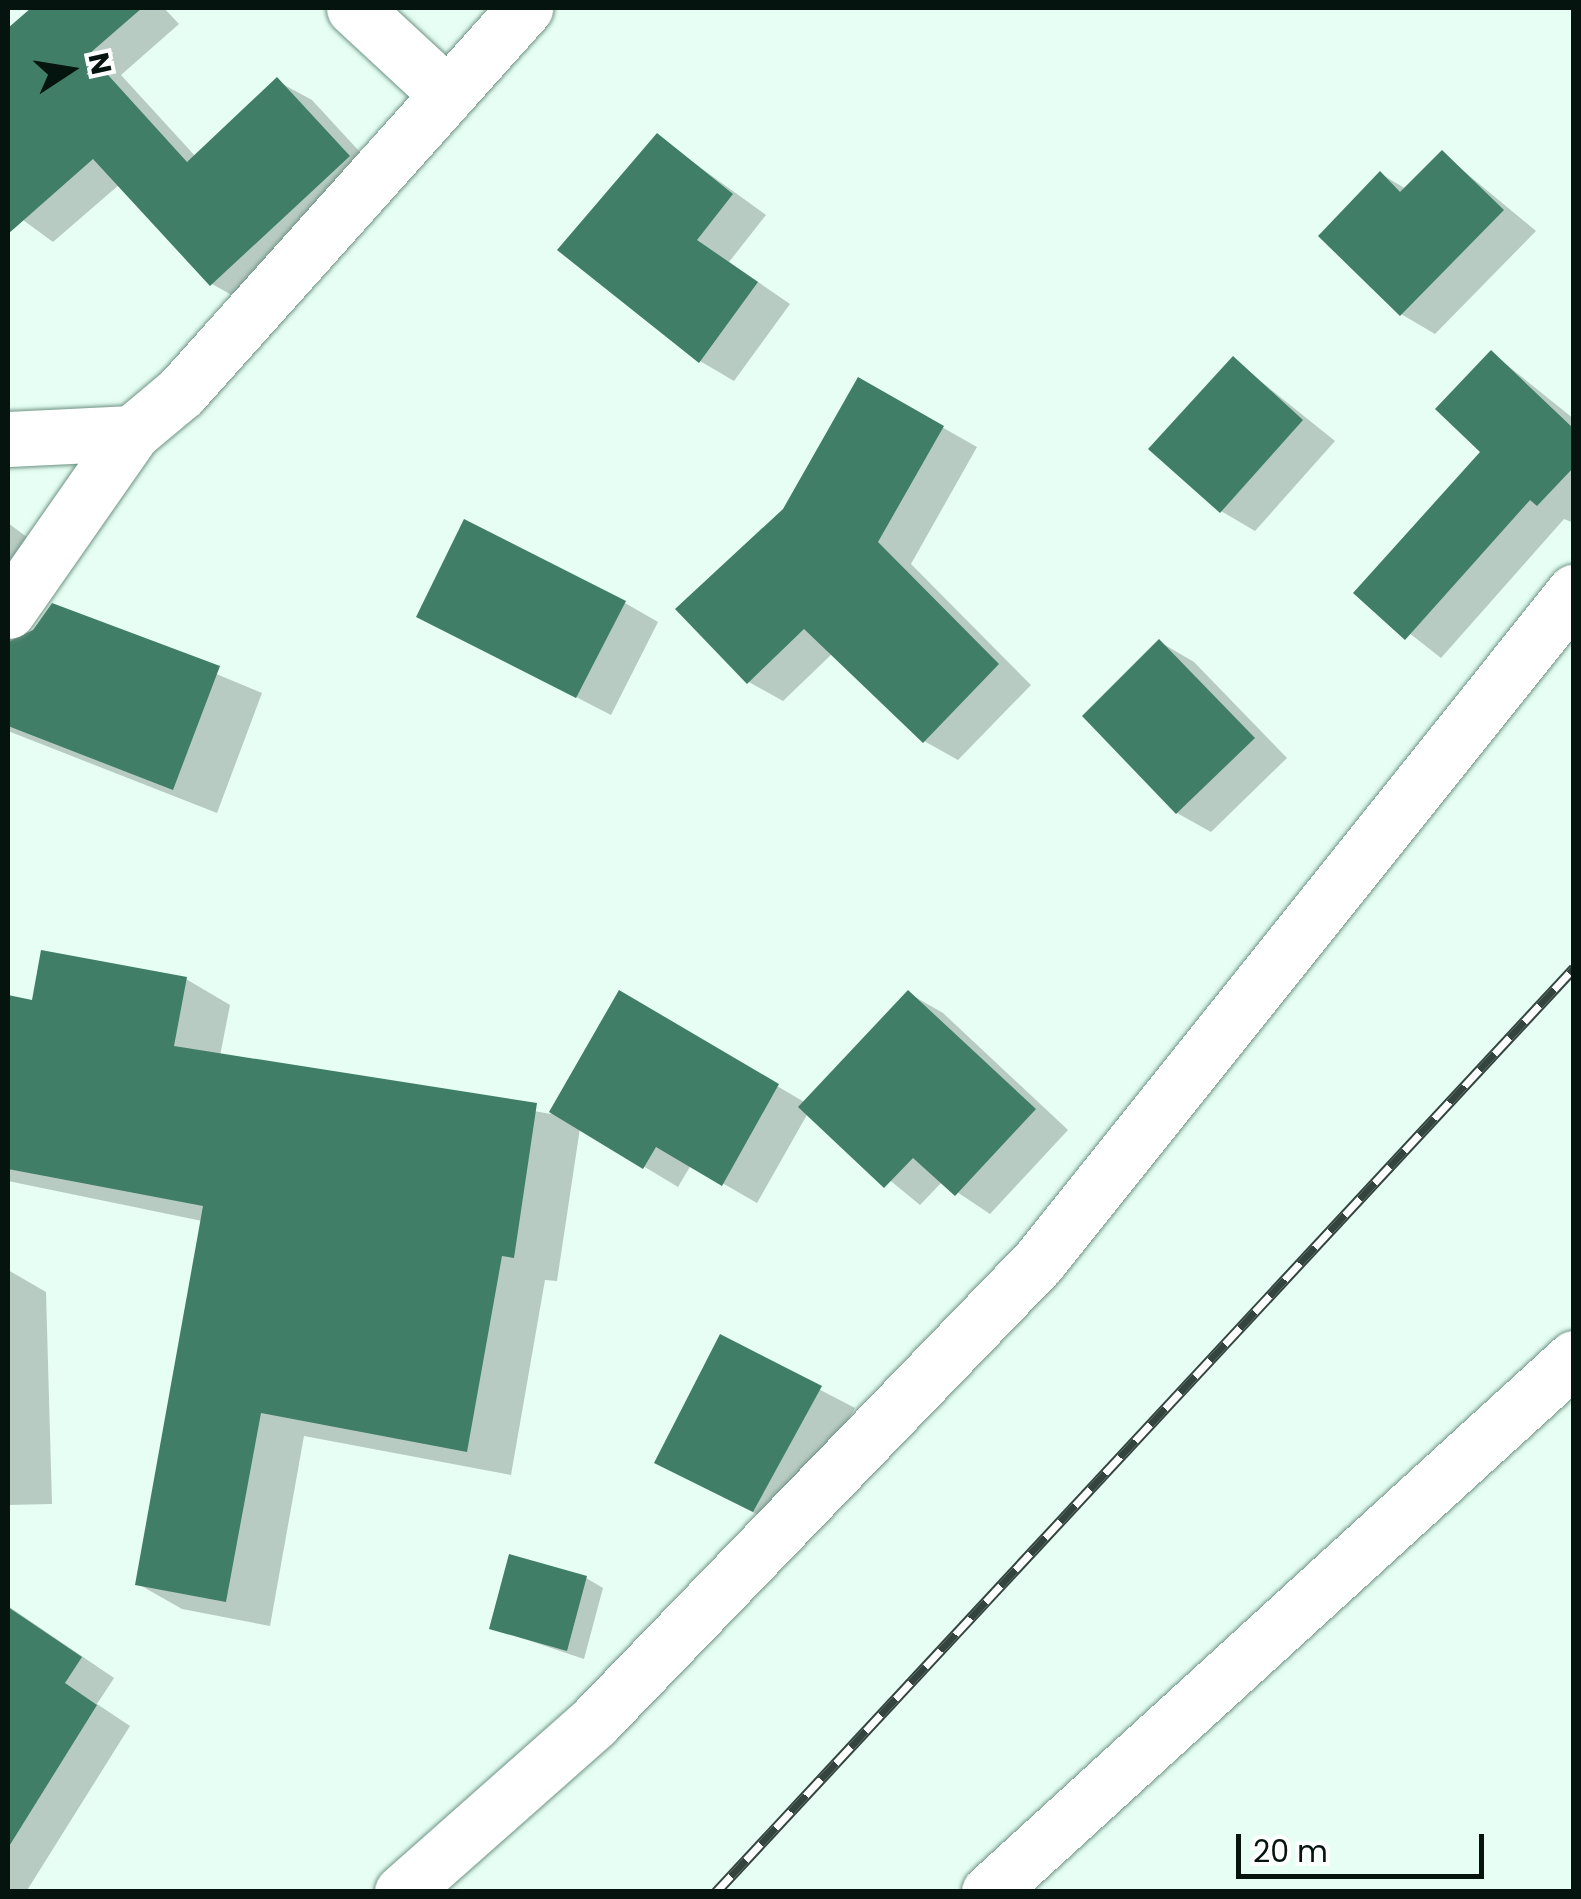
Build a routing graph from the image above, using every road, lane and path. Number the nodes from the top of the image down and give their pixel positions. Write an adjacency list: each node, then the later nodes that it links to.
1 (354, 8): 3 (street)
2 (526, 8): 3 (street)
3 (446, 94): 4 (street)
4 (132, 434): 5 (street); 7 (street)
5 (8, 439)
6 (1574, 592): 9 (street)
7 (8, 611)
8 (1574, 1358): 10 (street)
9 (402, 1892)
10 (989, 1892)

